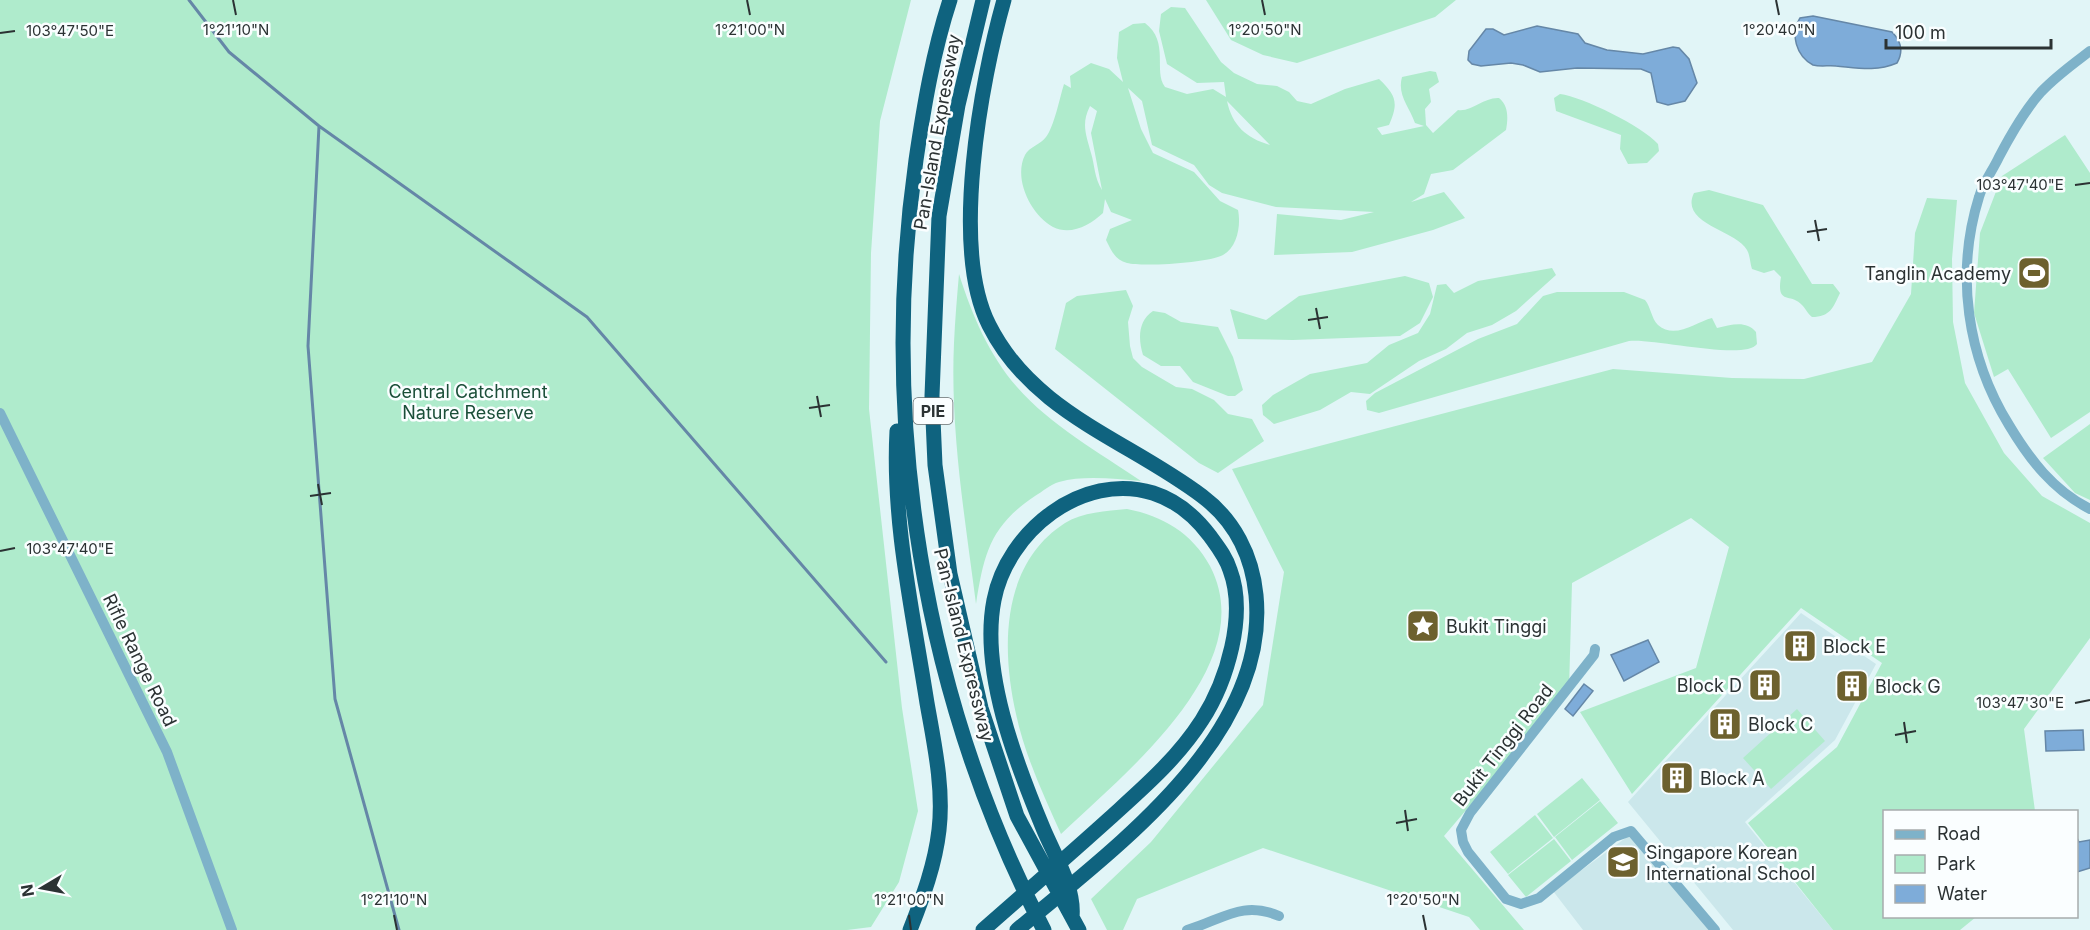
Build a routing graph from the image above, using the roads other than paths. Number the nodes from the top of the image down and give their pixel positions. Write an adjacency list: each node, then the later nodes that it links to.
1 (950, 0): 5 (highway, Pan-Island Expressway / PIE)
2 (983, 0): 10 (highway, Pan-Island Expressway / PIE)
3 (1004, 0): 15 (highway)
4 (2090, 51): 7 (street)
5 (902, 331): 13 (highway); 16 (highway, Pan-Island Expressway / PIE)
6 (0, 413): 12 (street, Rifle Range Road)
7 (2090, 509)
8 (1596, 649): 18 (street, Bukit Tinggi Road)
9 (1279, 916): 11 (street)
10 (1075, 924): 14 (highway)
11 (1214, 926): 17 (street)
12 (232, 930)
13 (910, 930)
14 (983, 930)
15 (1017, 930)
16 (1044, 930)
17 (1186, 930)
18 (1715, 930)

